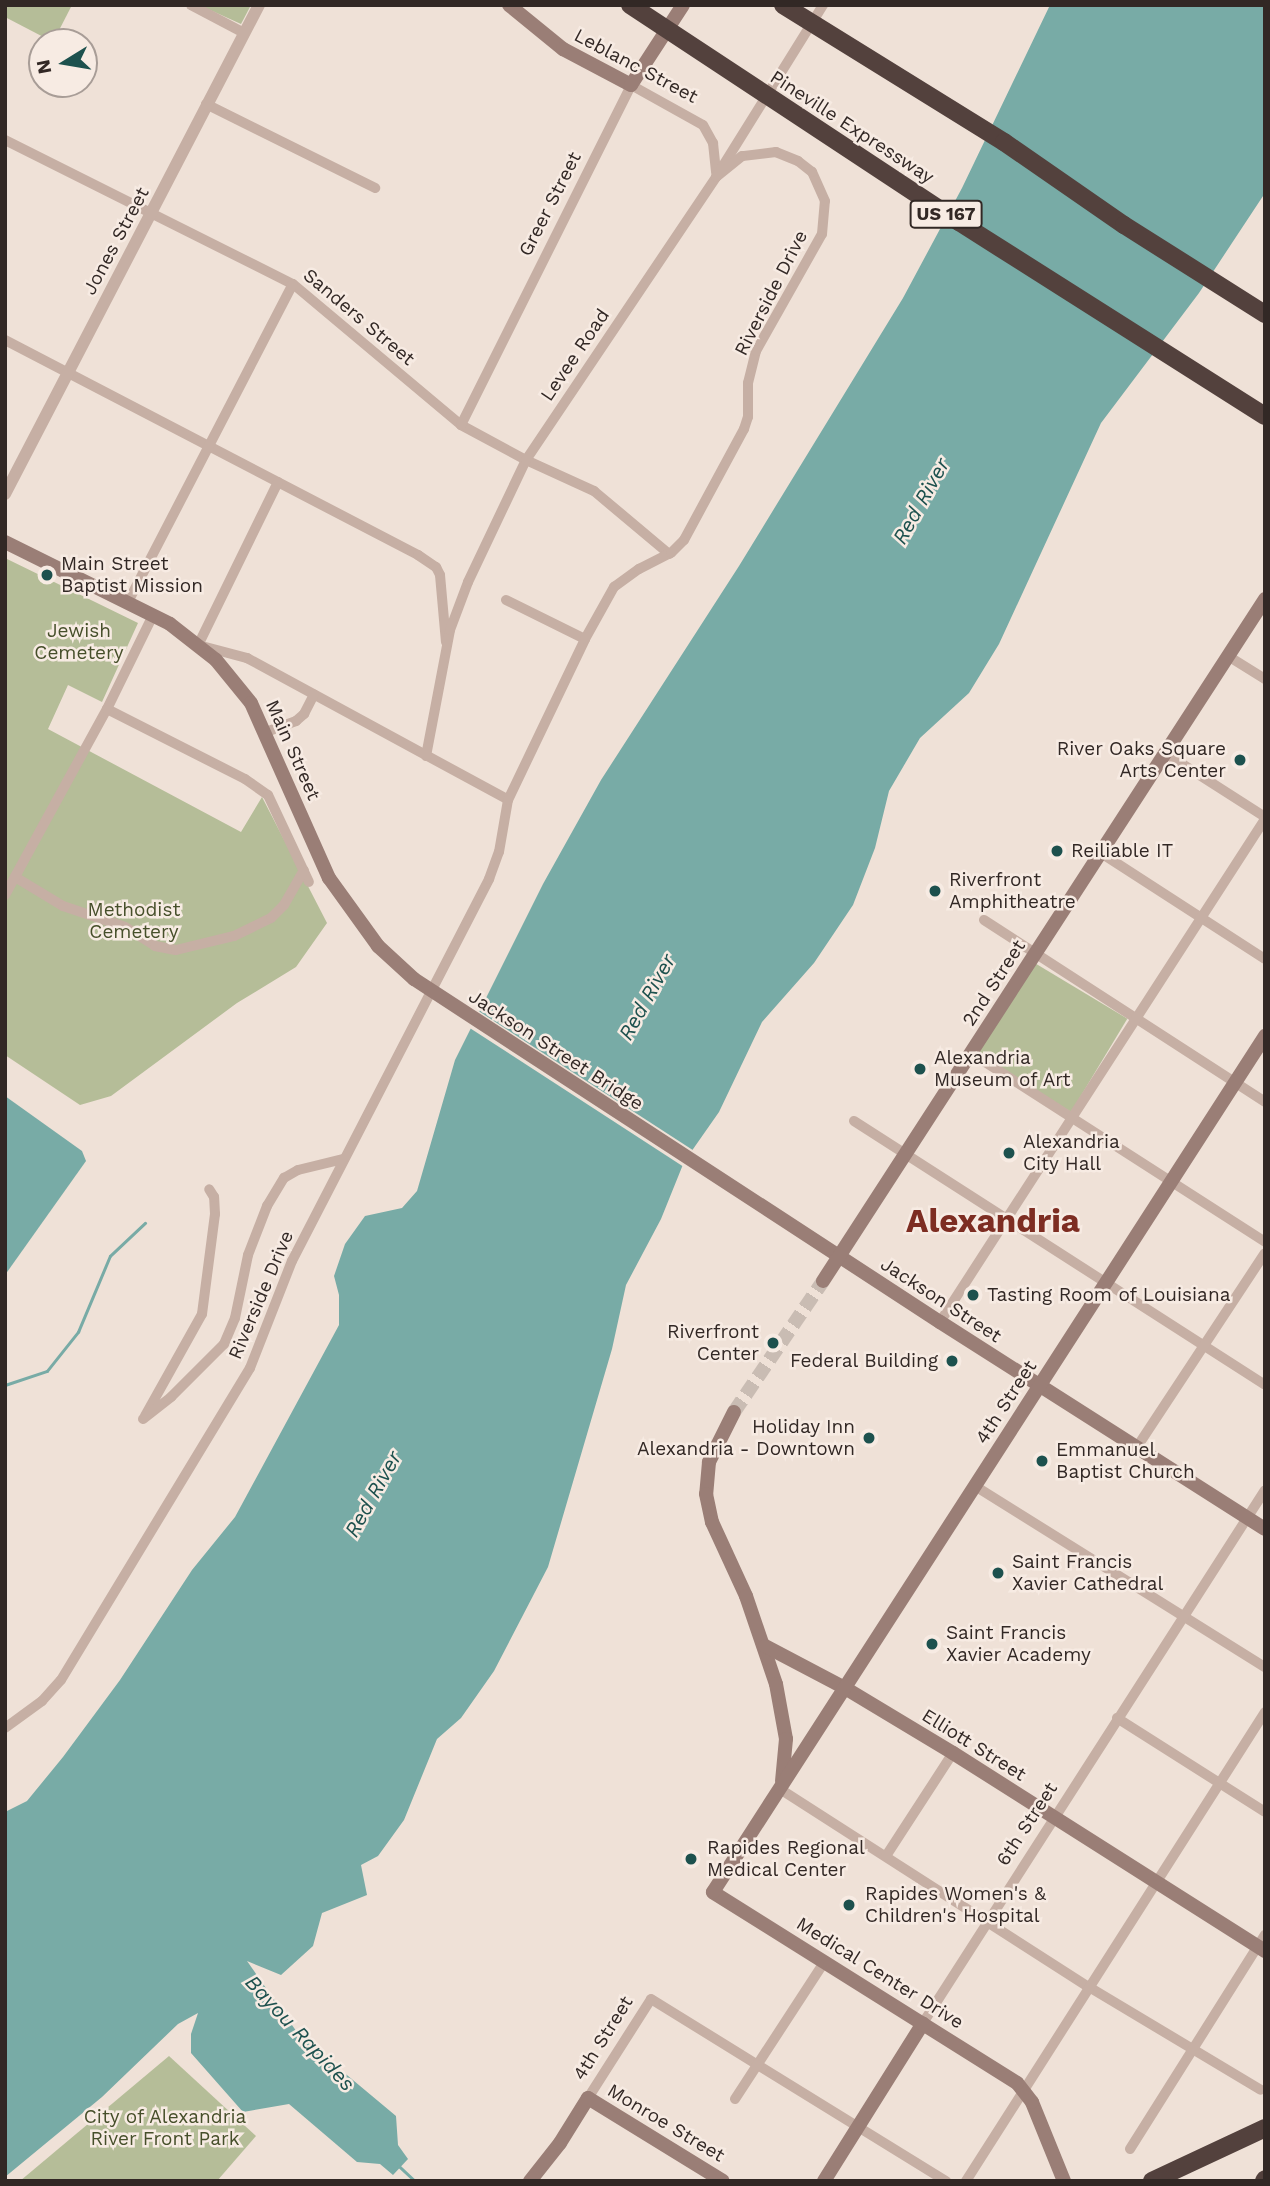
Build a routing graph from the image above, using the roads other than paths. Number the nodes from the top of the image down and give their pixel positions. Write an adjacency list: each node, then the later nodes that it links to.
1 (191, 5): 8 (street)
2 (259, 5): 8 (street, Jones Street)
3 (509, 5): 9 (main road, Leblanc Street)
4 (630, 5): 19 (highway, Pineville Expressway / US 167)
5 (683, 5): 9 (main road, Greer Street)
6 (783, 5): 16 (highway)
7 (823, 5): 12 (street, Levee Road)
8 (244, 33): 10 (street, Jones Street)
9 (632, 85): 12 (street, Leblanc Street); 20 (street, Greer Street)
10 (206, 104): 13 (street); 14 (street, Jones Street)
11 (5, 140): 14 (street, Sanders Street)
12 (716, 177): 22 (street, Levee Road); 26 (street, Riverside Drive)
13 (375, 188)
14 (154, 212): 15 (street, Sanders Street); 18 (street, Jones Street)
15 (293, 284): 20 (street, Sanders Street); 21 (street)
16 (1265, 314)
17 (5, 340): 18 (street)
18 (66, 372): 21 (street); 24 (street, Jones Street)
19 (1265, 418)
20 (461, 425): 22 (street, Sanders Street)
21 (209, 446): 23 (street); 29 (street)
22 (526, 460): 26 (street, Sanders Street); 33 (street, Levee Road)
23 (278, 482): 32 (street); 33 (street)
24 (5, 494)
25 (5, 542): 29 (main road, Main Street)
26 (669, 554): 31 (street, Riverside Drive)
27 (1265, 599): 34 (main road, 2nd Street)
28 (506, 600): 31 (street)
29 (128, 602): 30 (main road, Main Street)
30 (153, 615): 32 (main road, Main Street); 37 (street)
31 (585, 639): 41 (street, Riverside Drive)
32 (198, 645): 36 (street); 38 (main road, Main Street)
33 (447, 646): 40 (street, Levee Road)
34 (1228, 656): 35 (street); 39 (main road, 2nd Street)
35 (1265, 679)
36 (314, 694): 38 (street); 40 (street)
37 (107, 709): 44 (street); 45 (street)
38 (266, 732): 50 (main road, Main Street)
39 (1165, 753): 42 (street); 43 (main road, 2nd Street)
40 (426, 756): 41 (street)
41 (508, 800): 61 (street, Riverside Drive)
42 (1265, 818): 48 (street)
43 (1101, 853): 48 (street); 51 (main road, 2nd Street)
44 (304, 870): 45 (street); 46 (street)
45 (15, 877): 47 (street)
46 (309, 882)
47 (7, 889)
48 (1201, 918): 52 (street); 53 (street)
49 (984, 920): 51 (street)
50 (362, 927): 64 (main road, Jackson Street Bridge)
51 (1036, 954): 53 (street); 55 (main road, 2nd Street)
52 (1265, 959)
53 (1136, 1018): 56 (street); 58 (street)
54 (1265, 1036): 56 (main road, 4th Street)
55 (971, 1053): 58 (street); 60 (main road, 2nd Street)
56 (1234, 1083): 57 (street); 62 (main road, 4th Street)
57 (1265, 1102)
58 (1072, 1118): 62 (street); 65 (street)
59 (854, 1121): 60 (street)
60 (906, 1154): 65 (street); 68 (main road, 2nd Street)
61 (344, 1159): 63 (street, Riverside Drive); 87 (street, Riverside Drive)
62 (1171, 1182): 66 (street); 70 (main road, 4th Street)
63 (208, 1189)
64 (740, 1192): 68 (main road, Jackson Street)
65 (1006, 1219): 70 (street); 71 (street)
66 (1265, 1242)
67 (1265, 1253): 72 (street)
68 (840, 1257): 69 (main road, 2nd Street); 71 (main road, Jackson Street)
69 (823, 1281)
70 (1106, 1283): 72 (street); 73 (main road, 4th Street)
71 (940, 1322): 73 (main road, Jackson Street)
72 (1203, 1346): 74 (street); 76 (street)
73 (1040, 1385): 76 (main road, Jackson Street); 77 (main road, 4th Street)
74 (1265, 1385)
75 (734, 1412): 82 (main road)
76 (1137, 1447): 79 (main road, Jackson Street)
77 (975, 1486): 81 (street); 84 (main road, 4th Street)
78 (1265, 1490): 79 (street, 6th Street)
79 (1247, 1517): 80 (main road, Jackson Street); 81 (street, 6th Street)
80 (1265, 1529)
81 (1184, 1616): 83 (street); 86 (street, 6th Street)
82 (765, 1646): 84 (main road, Elliott Street); 90 (main road)
83 (1265, 1667)
84 (845, 1688): 88 (main road, Elliott Street); 90 (main road, 4th Street)
85 (1265, 1712): 89 (street)
86 (1117, 1718): 89 (street); 92 (street, 6th Street)
87 (5, 1728)
88 (953, 1753): 92 (main road, Elliott Street); 93 (street)
89 (1219, 1783): 91 (street); 94 (street)
90 (780, 1789): 93 (street); 95 (main road, 4th Street)
91 (1265, 1812)
92 (1054, 1817): 94 (main road, Elliott Street); 96 (street, 6th Street)
93 (886, 1856): 96 (street)
94 (1156, 1882): 97 (main road, Elliott Street); 99 (street)
95 (713, 1892): 98 (main road, Medical Center Drive)
96 (988, 1921): 99 (street); 100 (street, 6th Street)
97 (1262, 1944): 101 (street)
98 (825, 1961): 100 (main road, Medical Center Drive); 102 (street)
99 (1089, 1987): 101 (street); 103 (street)
100 (923, 2023): 103 (main road, Medical Center Drive); 108 (main road, 6th Street)
101 (1192, 2049): 104 (street); 109 (street)
102 (757, 2065): 105 (street, 4th Street); 106 (street); 108 (street)
103 (1024, 2089): 114 (street); 115 (main road)
104 (1261, 2090)
105 (588, 2098): 110 (main road); 111 (main road, Monroe Street)
106 (736, 2099)
107 (1265, 2128): 116 (highway)
108 (858, 2129): 112 (main road, 6th Street); 113 (street)
109 (1130, 2149)
110 (530, 2181)
111 (723, 2181)
112 (824, 2181)
113 (946, 2181)
114 (966, 2181)
115 (1064, 2181)
116 (1152, 2181)

